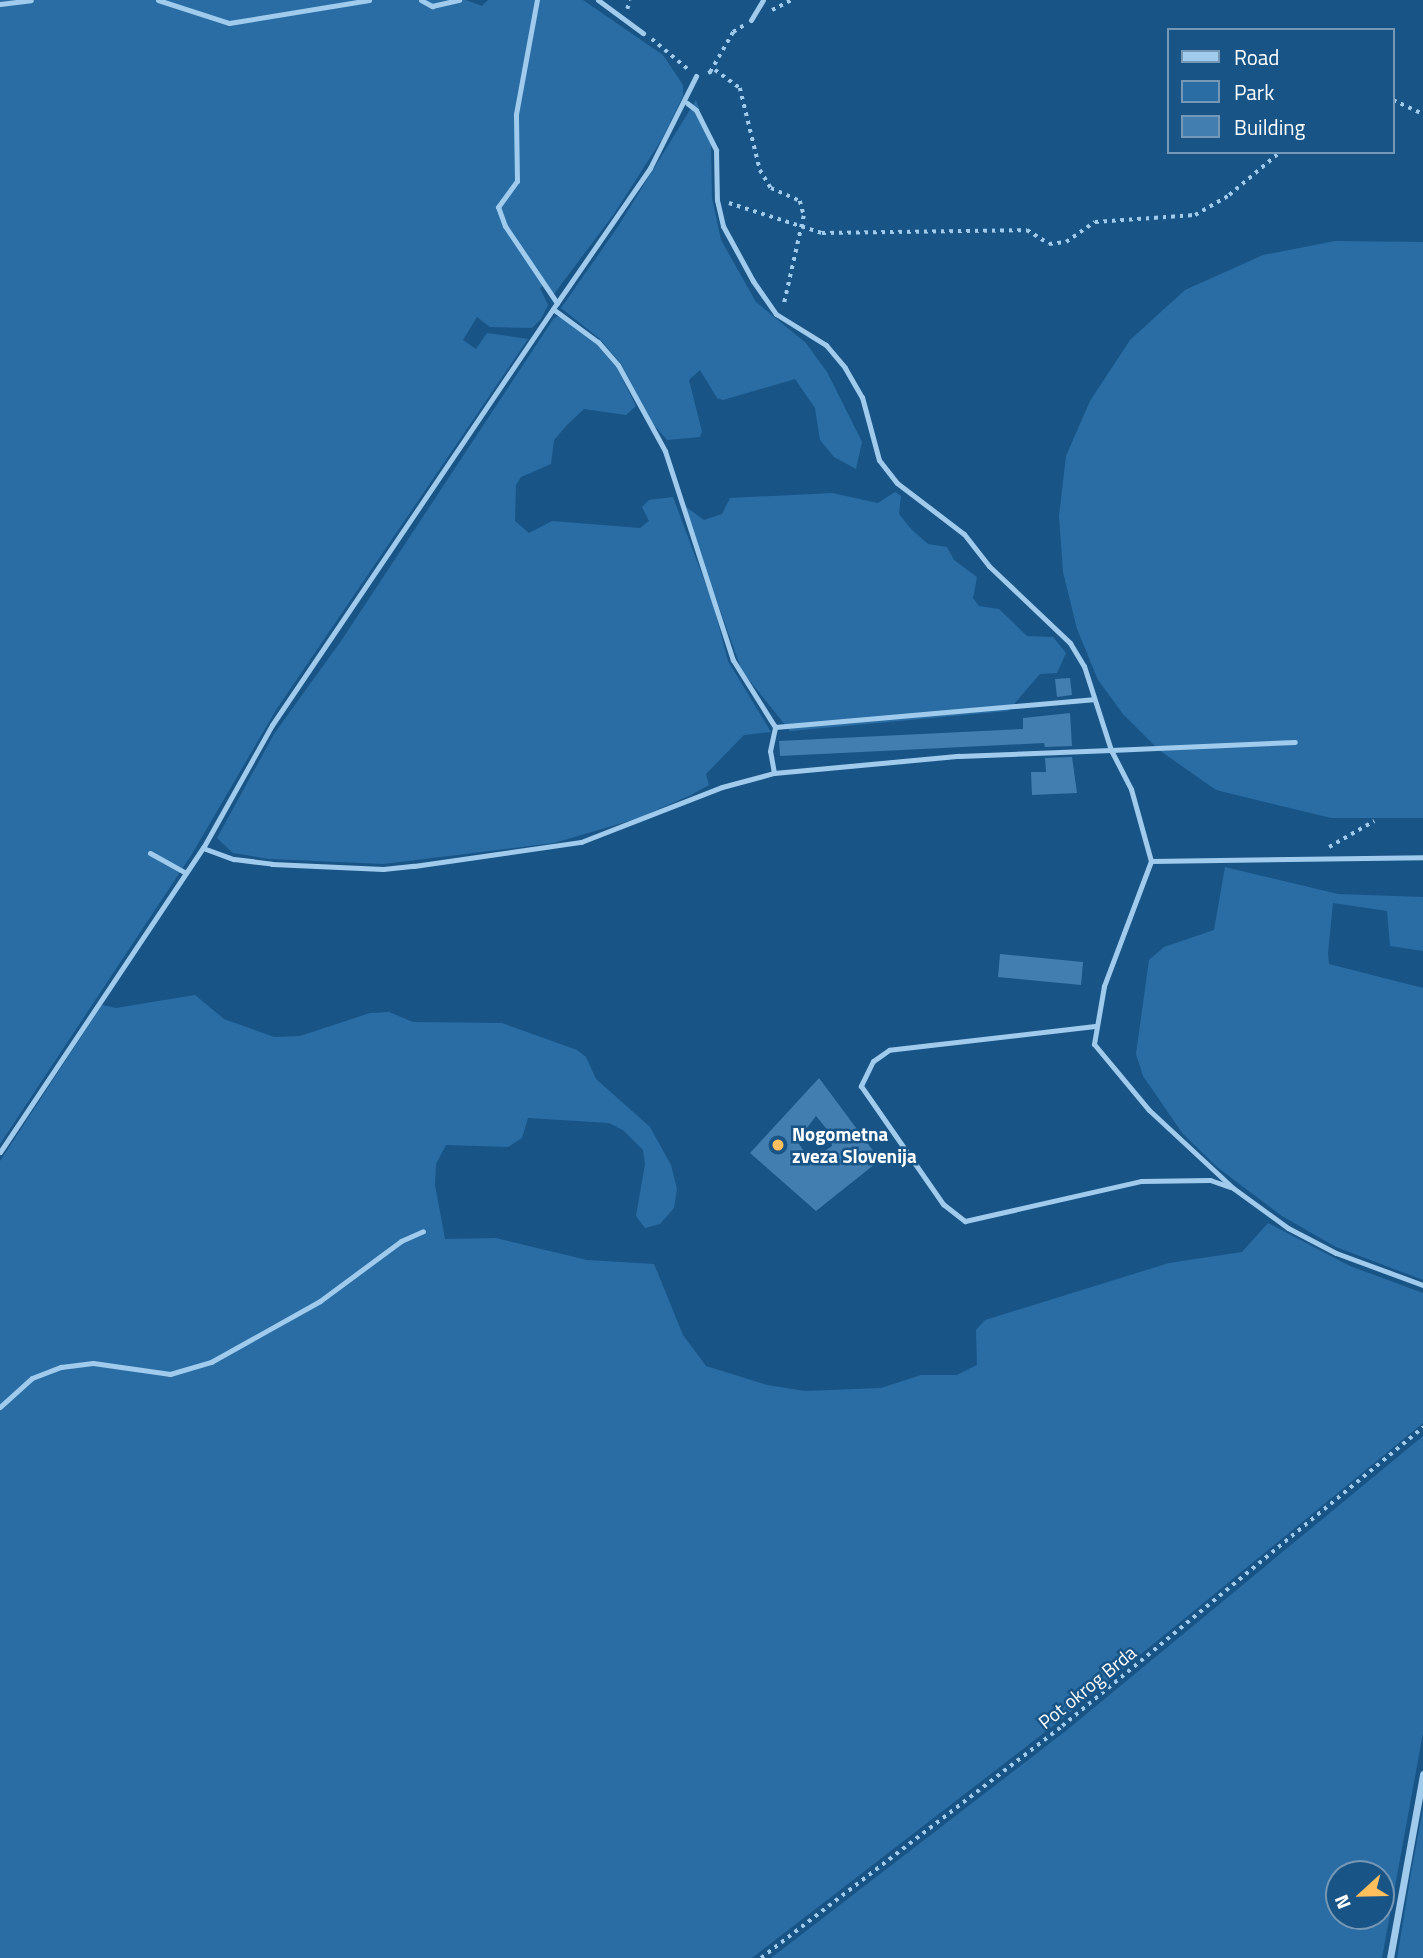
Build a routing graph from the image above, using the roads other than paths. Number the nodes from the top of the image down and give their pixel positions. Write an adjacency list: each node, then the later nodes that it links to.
1 (31, 0): 9 (lane)
2 (158, 0): 3 (lane)
3 (369, 0)
4 (421, 0): 5 (lane)
5 (459, 0)
6 (537, 0): 14 (lane)
7 (598, 0): 11 (lane)
8 (763, 0): 10 (lane)
9 (0, 4)
10 (751, 20)
11 (643, 33)
12 (696, 76): 13 (lane)
13 (687, 103): 14 (lane); 15 (lane)
14 (555, 306): 16 (lane); 20 (lane)
15 (1093, 699): 16 (lane); 18 (lane)
16 (775, 727): 19 (lane)
17 (1295, 741): 18 (lane)
18 (1111, 750): 19 (lane); 23 (lane)
19 (774, 773): 20 (lane)
20 (203, 848): 24 (lane)
21 (149, 853): 24 (lane)
22 (1423, 857): 23 (lane)
23 (1151, 861): 25 (lane)
24 (186, 873): 26 (lane)
25 (1095, 1026): 27 (lane); 27 (lane)
26 (0, 1152)
27 (1233, 1188): 29 (lane)
28 (422, 1231): 30 (lane)
29 (1423, 1286)
30 (0, 1407)
31 (1423, 1774): 32 (street)
32 (1390, 1958)

